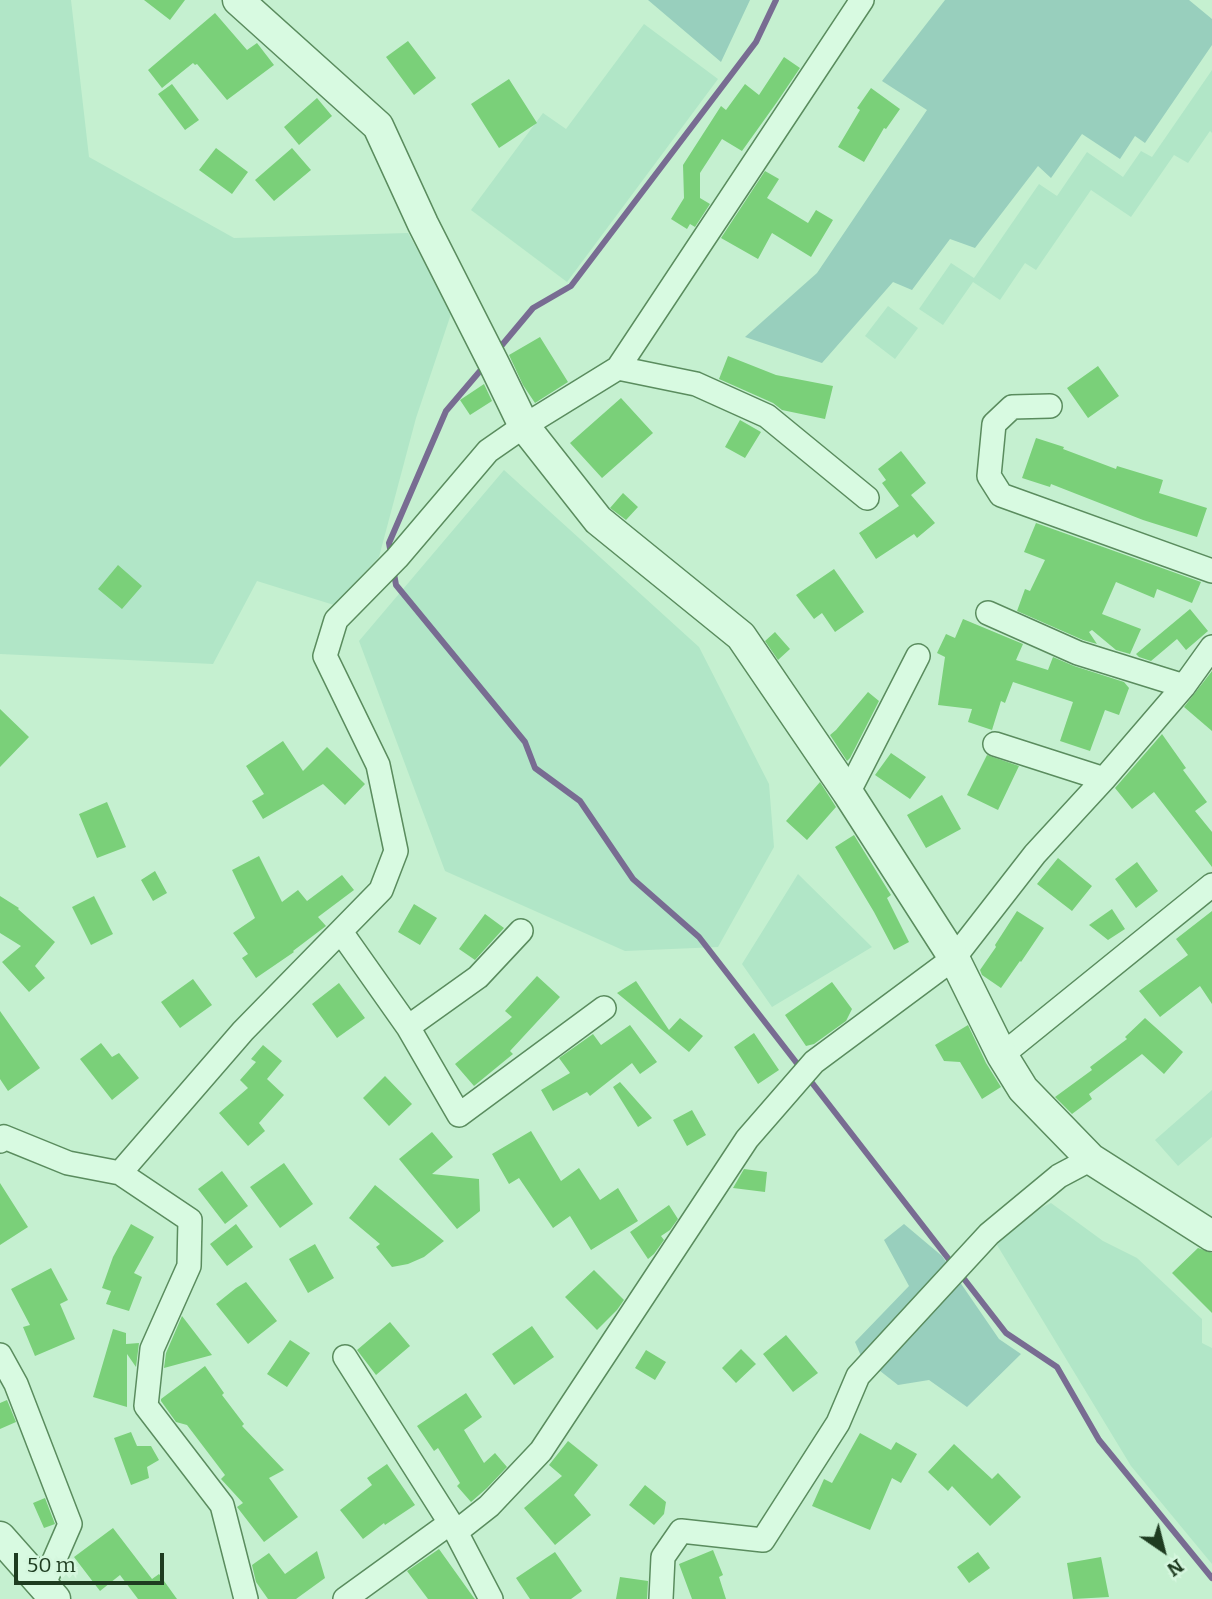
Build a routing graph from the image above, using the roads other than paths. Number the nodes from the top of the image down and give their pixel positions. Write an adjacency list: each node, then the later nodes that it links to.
1 (238, 0): 5 (street)
2 (862, 0): 3 (street)
3 (618, 368): 5 (street); 6 (street)
4 (1050, 406): 7 (street)
5 (524, 426): 14 (street); 17 (street)
6 (867, 498)
7 (1212, 571)
8 (988, 613): 11 (street)
9 (1212, 648): 11 (street)
10 (918, 656): 14 (street)
11 (1184, 686): 13 (street)
12 (995, 744): 13 (street)
13 (1104, 779): 18 (street)
14 (848, 793): 18 (street)
15 (1212, 885): 21 (street)
16 (521, 931): 20 (street)
17 (341, 932): 20 (street); 24 (street)
18 (954, 958): 21 (street); 28 (street)
19 (604, 1008): 20 (street)
20 (408, 1027)
21 (1002, 1055): 23 (street)
22 (0, 1141): 24 (street)
23 (1091, 1160): 25 (street); 34 (street)
24 (120, 1173): 31 (street)
25 (1212, 1236)
26 (0, 1355): 30 (street)
27 (345, 1357): 28 (street)
28 (453, 1528): 32 (street); 33 (street)
29 (0, 1537): 30 (street)
30 (49, 1593)
31 (246, 1599)
32 (345, 1599)
33 (491, 1599)
34 (661, 1599)

